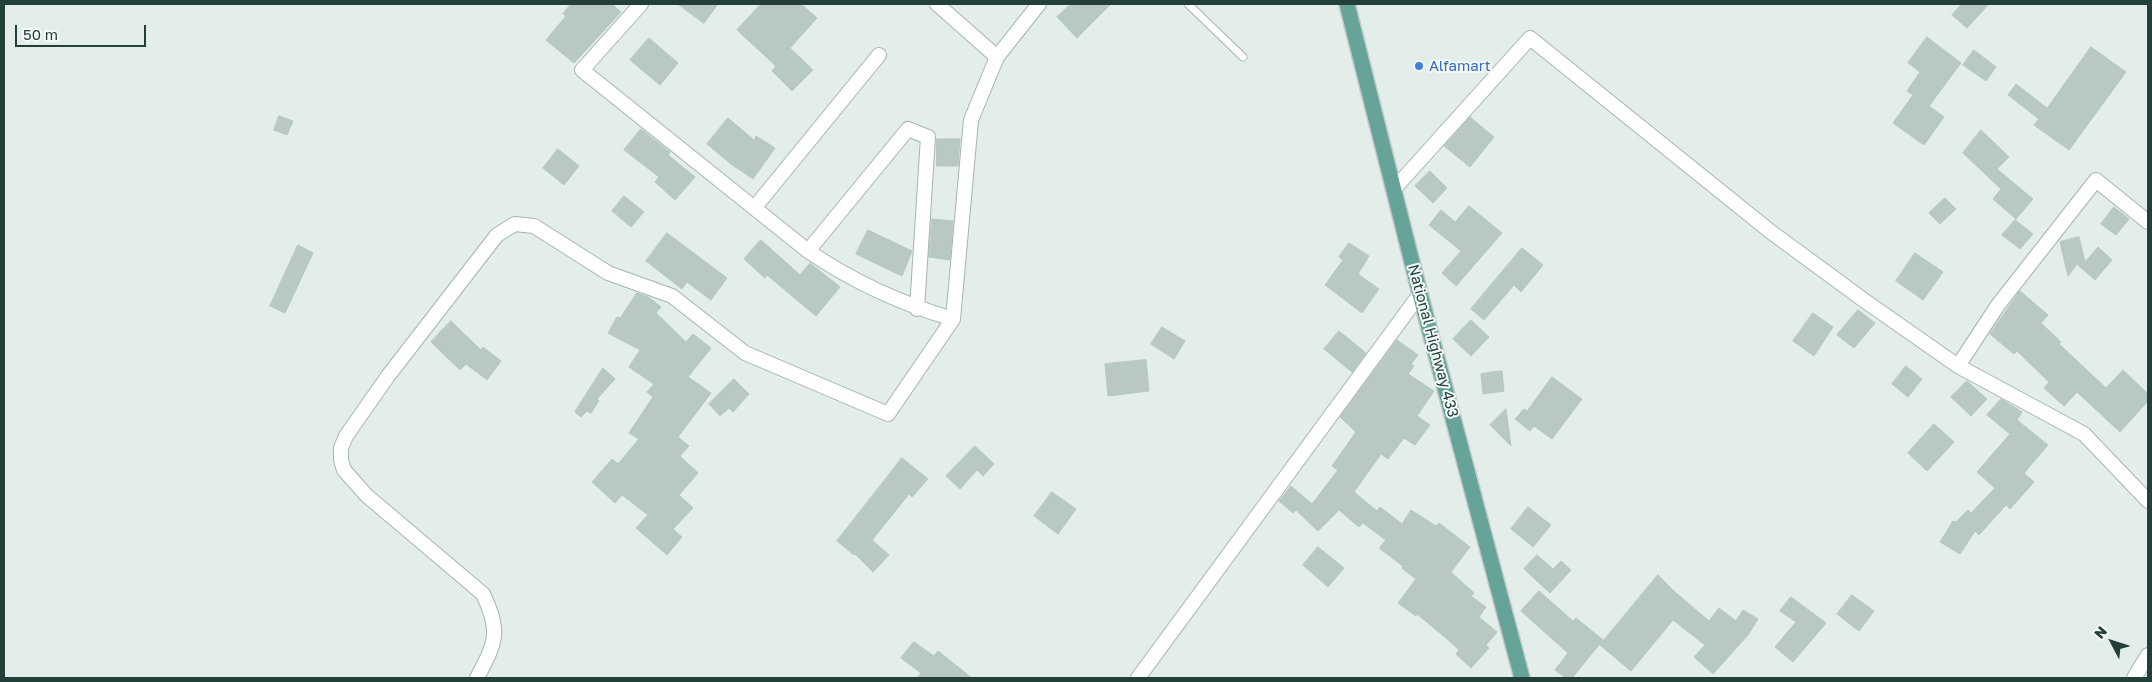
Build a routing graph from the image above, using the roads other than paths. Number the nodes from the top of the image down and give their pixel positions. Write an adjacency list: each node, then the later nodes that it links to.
1 (641, 4): 10 (street)
2 (936, 4): 8 (street)
3 (1039, 4): 8 (street)
4 (1188, 4): 7 (lane)
5 (1347, 4): 9 (main road, National Highway 433)
6 (879, 55): 10 (street)
7 (1242, 57)
8 (997, 58): 15 (street)
9 (1394, 189): 13 (main road, National Highway 433); 16 (street)
10 (755, 207): 12 (street)
11 (2148, 222): 16 (street)
12 (808, 251): 14 (street); 14 (street)
13 (1420, 294): 20 (street); 21 (main road, National Highway 433)
14 (917, 309): 15 (street)
15 (953, 319): 19 (street)
16 (1958, 366): 17 (street)
17 (2148, 501)
18 (2148, 655): 22 (street)
19 (477, 678)
20 (1138, 678)
21 (1522, 678)
22 (2134, 678)

